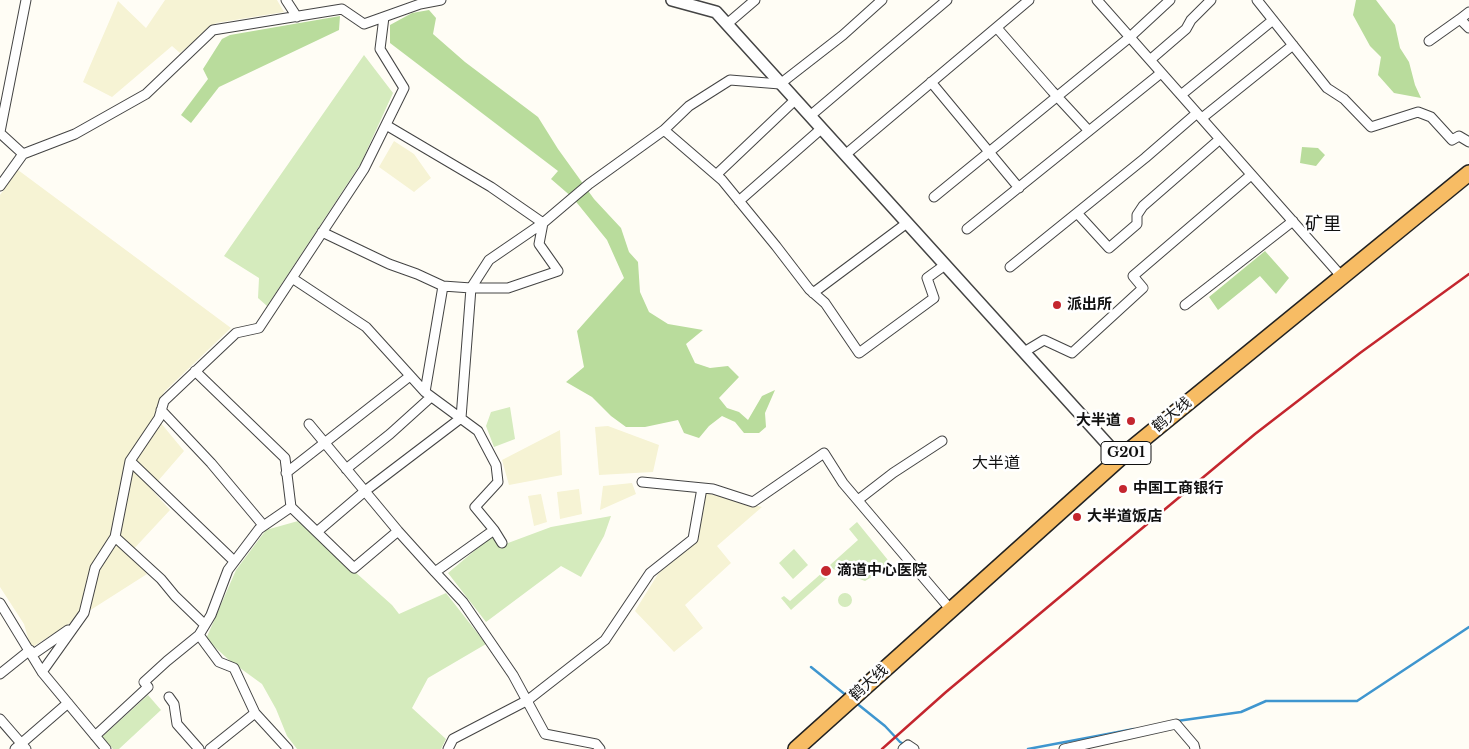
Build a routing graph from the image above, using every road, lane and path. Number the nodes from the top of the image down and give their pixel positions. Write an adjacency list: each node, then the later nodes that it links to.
1 (26, 0): 38 (street)
2 (286, 0): 15 (street)
3 (441, 0): 16 (street)
4 (672, 0): 13 (street)
5 (755, 0): 19 (street)
6 (882, 0): 28 (street)
7 (947, 0): 32 (street)
8 (1029, 0): 20 (street)
9 (1097, 0): 22 (street)
10 (1170, 0): 22 (street)
11 (1210, 0): 25 (street)
12 (1257, 0): 18 (street)
13 (690, 2): 19 (street)
14 (1469, 12): 17 (street)
15 (297, 17): 16 (street); 42 (street)
16 (384, 17): 34 (street)
17 (1460, 19): 21 (street); 23 (street)
18 (1273, 20): 24 (street); 29 (street)
19 (727, 24): 28 (street)
20 (997, 28): 27 (street); 30 (street)
21 (1469, 28)
22 (1130, 37): 25 (street); 30 (street)
23 (1430, 41)
24 (1293, 45): 33 (street); 40 (street)
25 (1150, 60): 26 (street)
26 (1161, 73): 29 (street); 37 (street)
27 (932, 82): 41 (street); 43 (street)
28 (780, 84): 31 (street); 36 (street)
29 (1181, 95): 33 (street)
30 (1057, 96): 37 (street); 41 (street)
31 (795, 100): 32 (street); 45 (street)
32 (810, 116): 35 (street)
33 (1199, 116): 39 (street); 51 (street)
34 (386, 125): 53 (street); 56 (street)
35 (821, 128): 43 (street); 50 (street)
36 (664, 130): 45 (street); 53 (street)
37 (1090, 131): 48 (street)
38 (0, 132): 42 (street)
39 (1220, 139): 46 (street); 51 (street)
40 (1469, 142)
41 (990, 152): 48 (street); 49 (street)
42 (23, 154): 47 (street)
43 (845, 155): 54 (street)
44 (1469, 173): 59 (highway, 鹤大线 / G201)
45 (716, 175): 50 (street)
46 (1251, 175): 52 (street); 65 (street)
47 (0, 186)
48 (1019, 188): 55 (street)
49 (934, 198)
50 (739, 201): 63 (street)
51 (1077, 213): 58 (street)
52 (1293, 221): 59 (street); 64 (street)
53 (543, 223): 62 (street); 62 (street)
54 (907, 223): 57 (street); 63 (street)
55 (967, 229)
56 (322, 232): 60 (street); 61 (street)
57 (945, 265): 63 (street); 65 (street)
58 (1010, 267)
59 (1342, 277): 74 (highway, 鹤大线 / G201)
60 (292, 278): 66 (street); 67 (street)
61 (443, 286): 62 (street); 68 (street)
62 (471, 288): 70 (street)
63 (813, 293)
64 (1185, 305)
65 (1024, 352): 74 (street)
66 (195, 371): 69 (street); 77 (street)
67 (410, 376): 68 (street); 73 (street)
68 (428, 395): 70 (street); 76 (street)
69 (161, 410): 75 (street); 83 (street)
70 (461, 418): 80 (street); 84 (street)
71 (308, 424): 73 (street)
72 (942, 441): 81 (street)
73 (324, 444): 76 (street); 77 (street)
74 (1120, 458): 92 (highway, 鹤大线 / G201)
75 (130, 461): 87 (street); 89 (street)
76 (346, 469): 80 (street)
77 (286, 473): 82 (street)
78 (642, 482): 79 (street)
79 (702, 488): 81 (street); 100 (street)
80 (365, 492): 85 (street); 86 (street)
81 (858, 500): 92 (street)
82 (291, 507): 83 (street); 85 (street)
83 (263, 525): 89 (street)
84 (494, 530): 88 (street); 90 (street)
85 (318, 531): 86 (street)
86 (398, 532): 90 (street)
87 (116, 537): 93 (street); 94 (street)
88 (502, 543)
89 (234, 561): 93 (street)
90 (435, 572): 100 (street)
91 (0, 602): 96 (street)
92 (951, 610): 112 (highway, 鹤大线 / G201)
93 (205, 625): 95 (street)
94 (72, 627): 96 (street); 97 (street)
95 (199, 635): 102 (street); 104 (street)
96 (31, 652): 97 (street); 98 (street)
97 (42, 672): 101 (street)
98 (0, 674)
99 (169, 697): 107 (street)
100 (528, 700): 110 (street); 111 (street)
101 (68, 703): 104 (street); 105 (street)
102 (256, 713): 108 (street); 109 (street)
103 (0, 719): 105 (street)
104 (95, 736): 106 (street)
105 (21, 748)
106 (106, 749)
107 (199, 749)
108 (210, 749)
109 (288, 749)
110 (448, 749)
111 (600, 749)
112 (796, 749)
113 (903, 749): 114 (street)
114 (914, 749)
115 (1064, 749): 116 (street)
116 (1195, 749)

